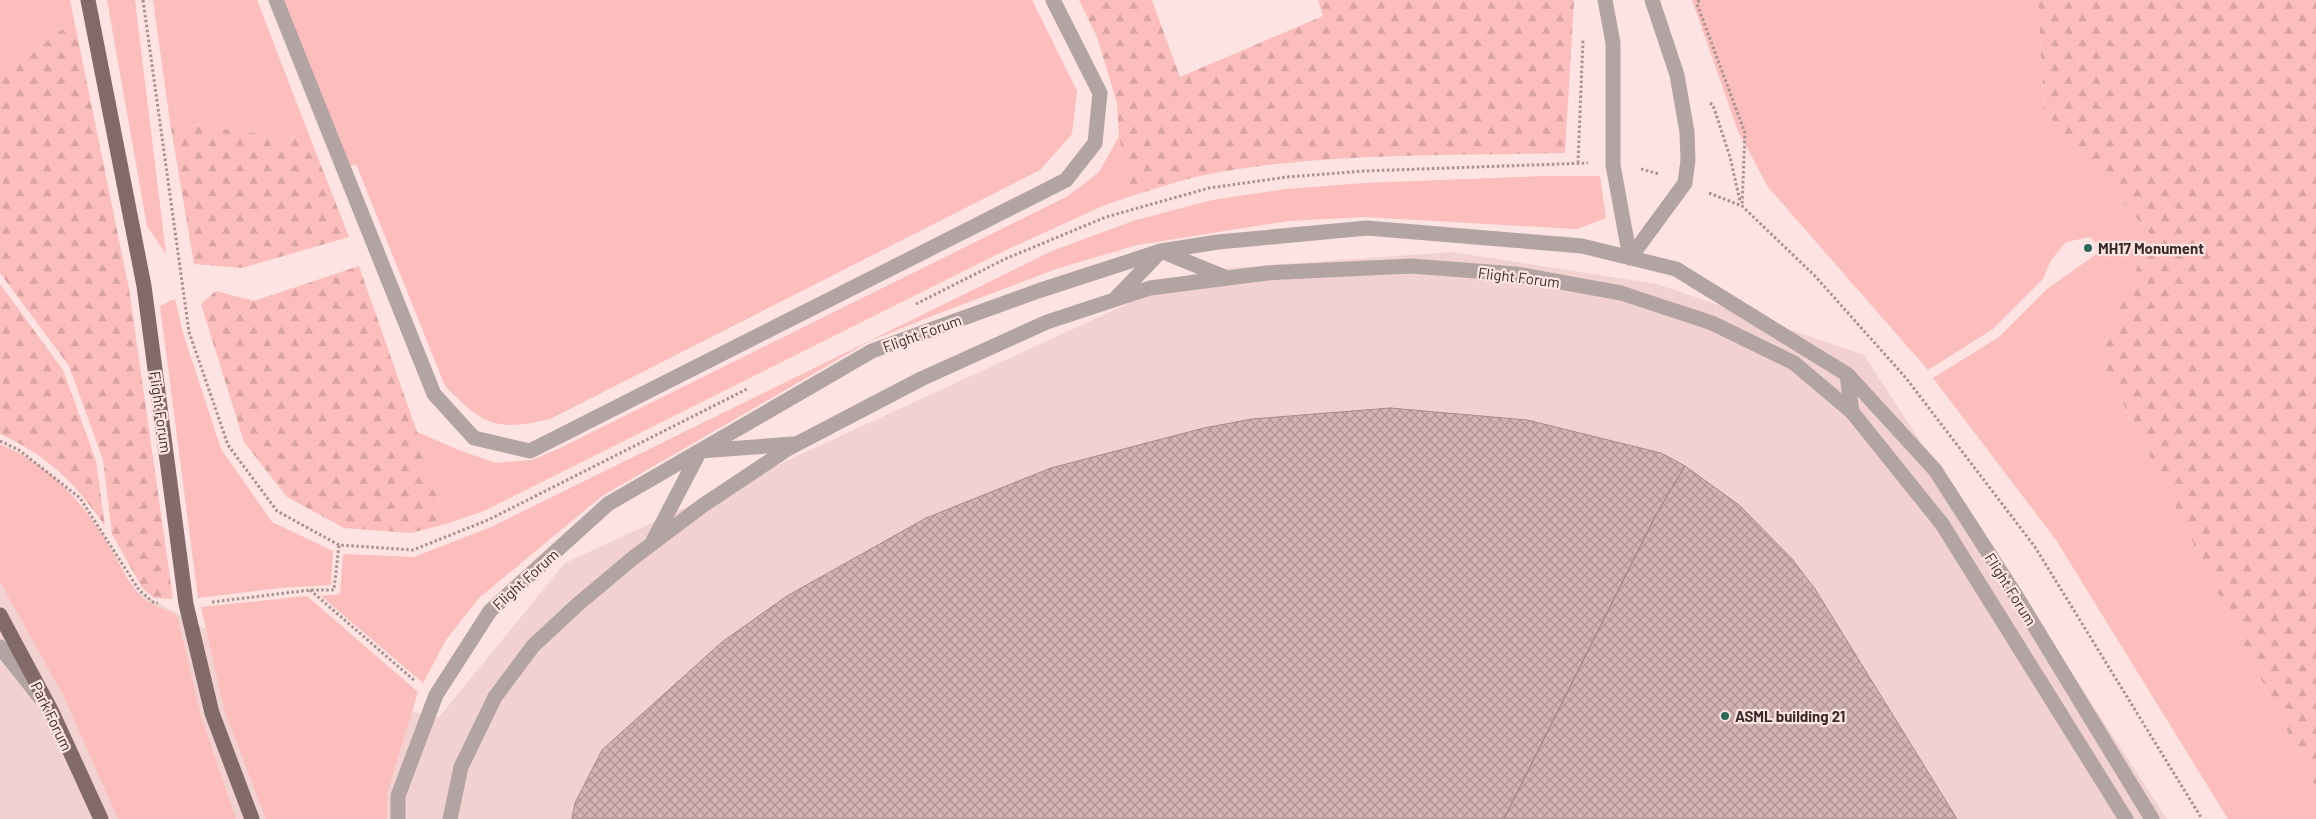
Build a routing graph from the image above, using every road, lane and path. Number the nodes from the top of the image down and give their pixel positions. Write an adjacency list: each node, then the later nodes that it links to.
1 (88, 0): 23 (main road, Flight Forum)
2 (143, 0): 22 (path)
3 (276, 0): 4 (street)
4 (1054, 0)
5 (1605, 0): 12 (street)
6 (1652, 0): 9 (street)
7 (1699, 0): 9 (path)
8 (1583, 36): 10 (path)
9 (1677, 75): 12 (street)
10 (1578, 163)
11 (1161, 251): 12 (street, Flight Forum); 13 (street, Flight Forum); 14 (street, Flight Forum); 20 (street, Flight Forum)
12 (1630, 258): 16 (street, Flight Forum)
13 (1229, 278): 14 (street, Flight Forum); 15 (street, Flight Forum)
14 (1115, 300): 19 (street, Flight Forum)
15 (1794, 363): 16 (street, Flight Forum); 17 (street, Flight Forum)
16 (1848, 376): 17 (street); 33 (street, Flight Forum)
17 (1852, 412): 32 (street, Flight Forum)
18 (0, 441): 23 (path)
19 (797, 444): 20 (street, Flight Forum); 21 (street, Flight Forum)
20 (700, 451): 21 (street, Flight Forum); 26 (street, Flight Forum)
21 (651, 545): 31 (street, Flight Forum)
22 (310, 590): 23 (path); 26 (path)
23 (186, 604): 29 (main road, Flight Forum)
24 (0, 615): 27 (main road, Park Forum)
25 (0, 647): 27 (street)
26 (436, 695): 30 (street, Flight Forum)
27 (52, 712): 28 (main road, Park Forum)
28 (101, 819)
29 (252, 819)
30 (398, 819)
31 (450, 819)
32 (2126, 819)
33 (2152, 819)

